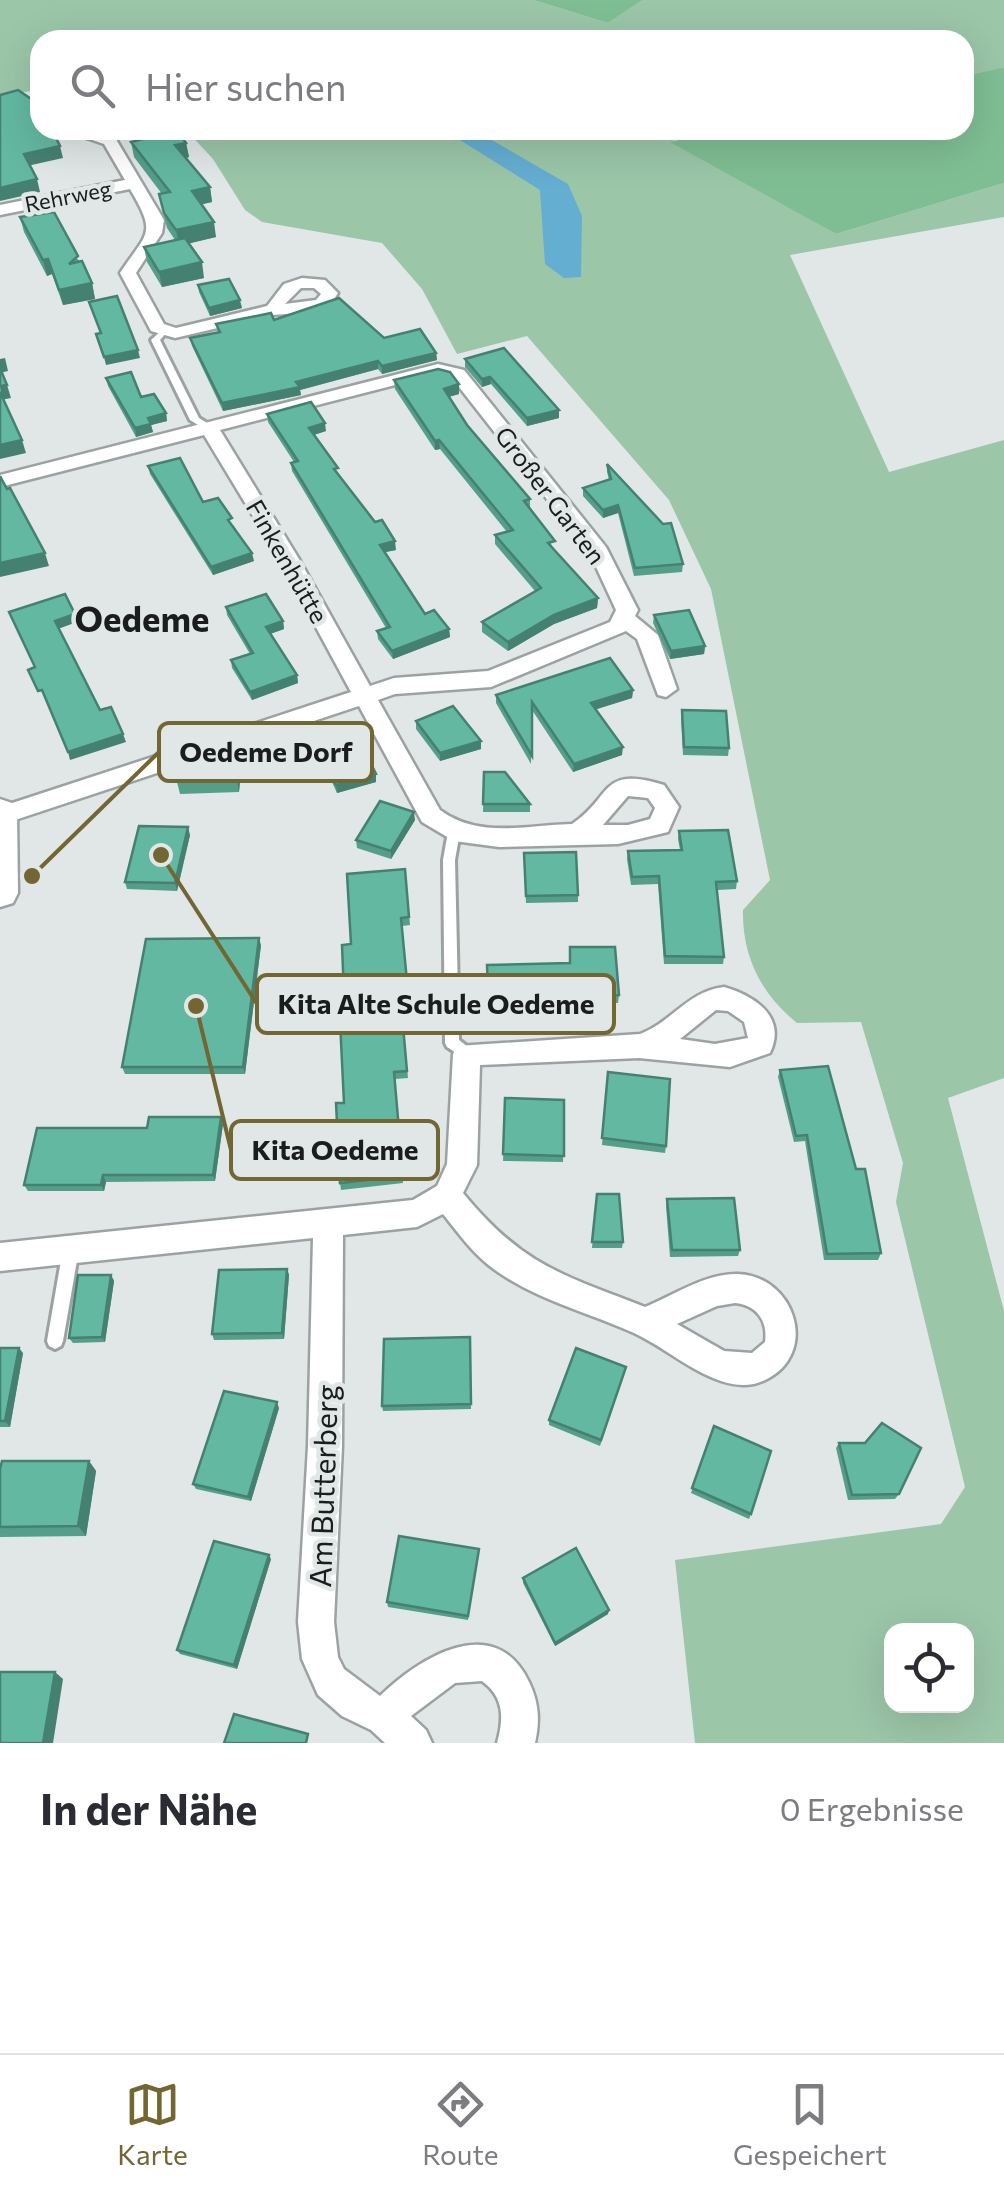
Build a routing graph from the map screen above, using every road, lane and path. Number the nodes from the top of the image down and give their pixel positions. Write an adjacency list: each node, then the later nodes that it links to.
1 (112, 140): 2 (street)
2 (135, 183): 3 (street, Rehrweg); 5 (street)
3 (0, 210)
4 (273, 310): 5 (street)
5 (163, 332): 6 (lane)
6 (210, 428): 7 (street, Großer Garten); 8 (street, Großer Garten); 10 (street, Finkenhütte)
7 (0, 482)
8 (624, 619): 9 (street); 10 (street)
9 (666, 689)
10 (365, 695): 11 (street); 12 (street, Finkenhütte)
11 (1, 814): 14 (street)
12 (454, 832): 13 (street); 16 (lane)
13 (576, 833)
14 (0, 893)
15 (644, 1046): 16 (street)
16 (467, 1054): 17 (street)
17 (446, 1196): 18 (street); 21 (street)
18 (328, 1223): 19 (street); 23 (street, Am Butterberg)
19 (72, 1249): 20 (street); 22 (lane)
20 (0, 1256)
21 (646, 1322)
22 (56, 1341)
23 (384, 1718): 24 (street, Am Butterberg); 25 (street)
24 (413, 1743)
25 (516, 1743)

